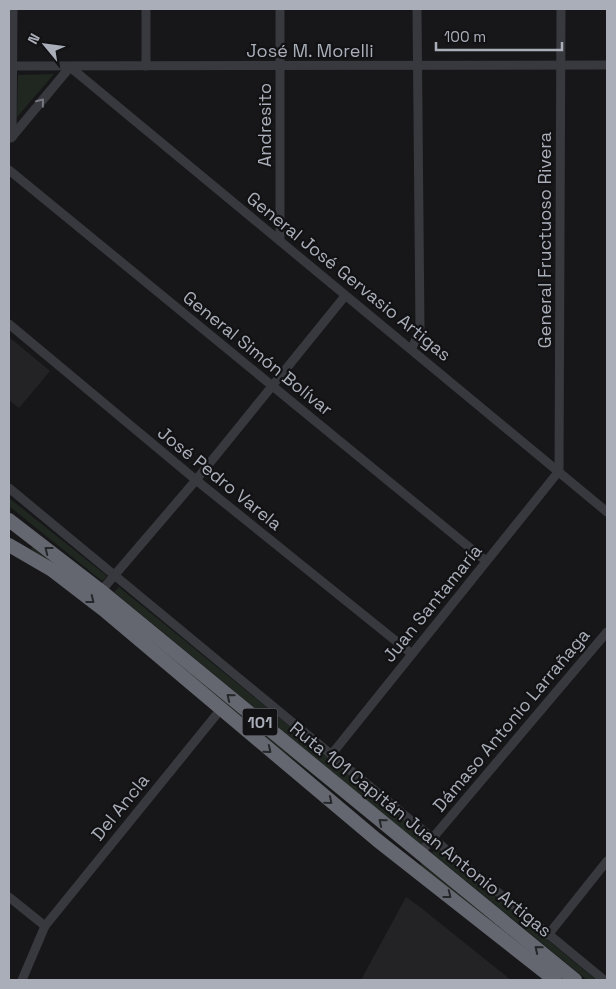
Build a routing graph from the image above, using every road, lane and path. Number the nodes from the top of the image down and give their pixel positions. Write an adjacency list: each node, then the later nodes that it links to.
1 (13, 9): 8 (street)
2 (146, 9): 9 (street)
3 (280, 9): 10 (street, Andresito)
4 (417, 9): 11 (street)
5 (561, 9): 6 (street, General Fructuoso Rivera)
6 (562, 64): 7 (street, José M. Morelli); 11 (street, José M. Morelli); 20 (street, General Fructuoso Rivera)
7 (607, 65)
8 (12, 66): 12 (street, José M. Morelli); 13 (street)
9 (146, 66): 10 (street, José M. Morelli); 12 (street, José M. Morelli)
10 (280, 66): 11 (street, José M. Morelli); 15 (street, Andresito)
11 (416, 66): 18 (street)
12 (70, 67): 13 (street, one-way to 12); 15 (street, General José Gervasio Artigas)
13 (10, 139)
14 (9, 170): 19 (street, General Simón Bolívar)
15 (280, 241): 16 (street, General José Gervasio Artigas)
16 (346, 296): 18 (street, General José Gervasio Artigas); 19 (street)
17 (9, 324): 21 (street, José Pedro Varela)
18 (412, 348): 20 (street, General José Gervasio Artigas)
19 (272, 386): 21 (street); 26 (street, General Simón Bolívar)
20 (559, 471): 23 (street, General José Gervasio Artigas); 26 (street, Juan Santamaría)
21 (196, 480): 27 (street); 30 (street, José Pedro Varela)
22 (9, 488): 27 (street)
23 (607, 512)
24 (9, 520): 28 (highway, Ruta 101 Capitán Juan Antonio Artigas / 101, one-way to 24)
25 (9, 545): 31 (highway, Ruta 101 Capitán Juan Antonio Artigas / 101, one-way to 31)
26 (486, 561): 30 (street, Juan Santamaría)
27 (115, 575): 28 (street); 32 (street)
28 (101, 591): 34 (highway, Ruta 101 Capitán Juan Antonio Artigas / 101, one-way to 28)
29 (607, 632): 33 (street, Dámaso Antonio Larrañaga)
30 (412, 654): 32 (street, Juan Santamaría)
31 (221, 709): 37 (street, Del Ancla); 40 (highway, Ruta 101 Capitán Juan Antonio Artigas / 101, one-way to 40)
32 (331, 755): 33 (street)
33 (433, 838): 34 (street, Dámaso Antonio Larrañaga); 38 (street)
34 (420, 853): 41 (highway, Ruta 101 Capitán Juan Antonio Artigas / 101, one-way to 34)
35 (607, 861): 38 (street)
36 (9, 897): 37 (street)
37 (45, 926): 39 (street, Del Ancla)
38 (548, 935): 42 (street)
39 (22, 980)
40 (555, 980)
41 (575, 980)
42 (604, 980)

